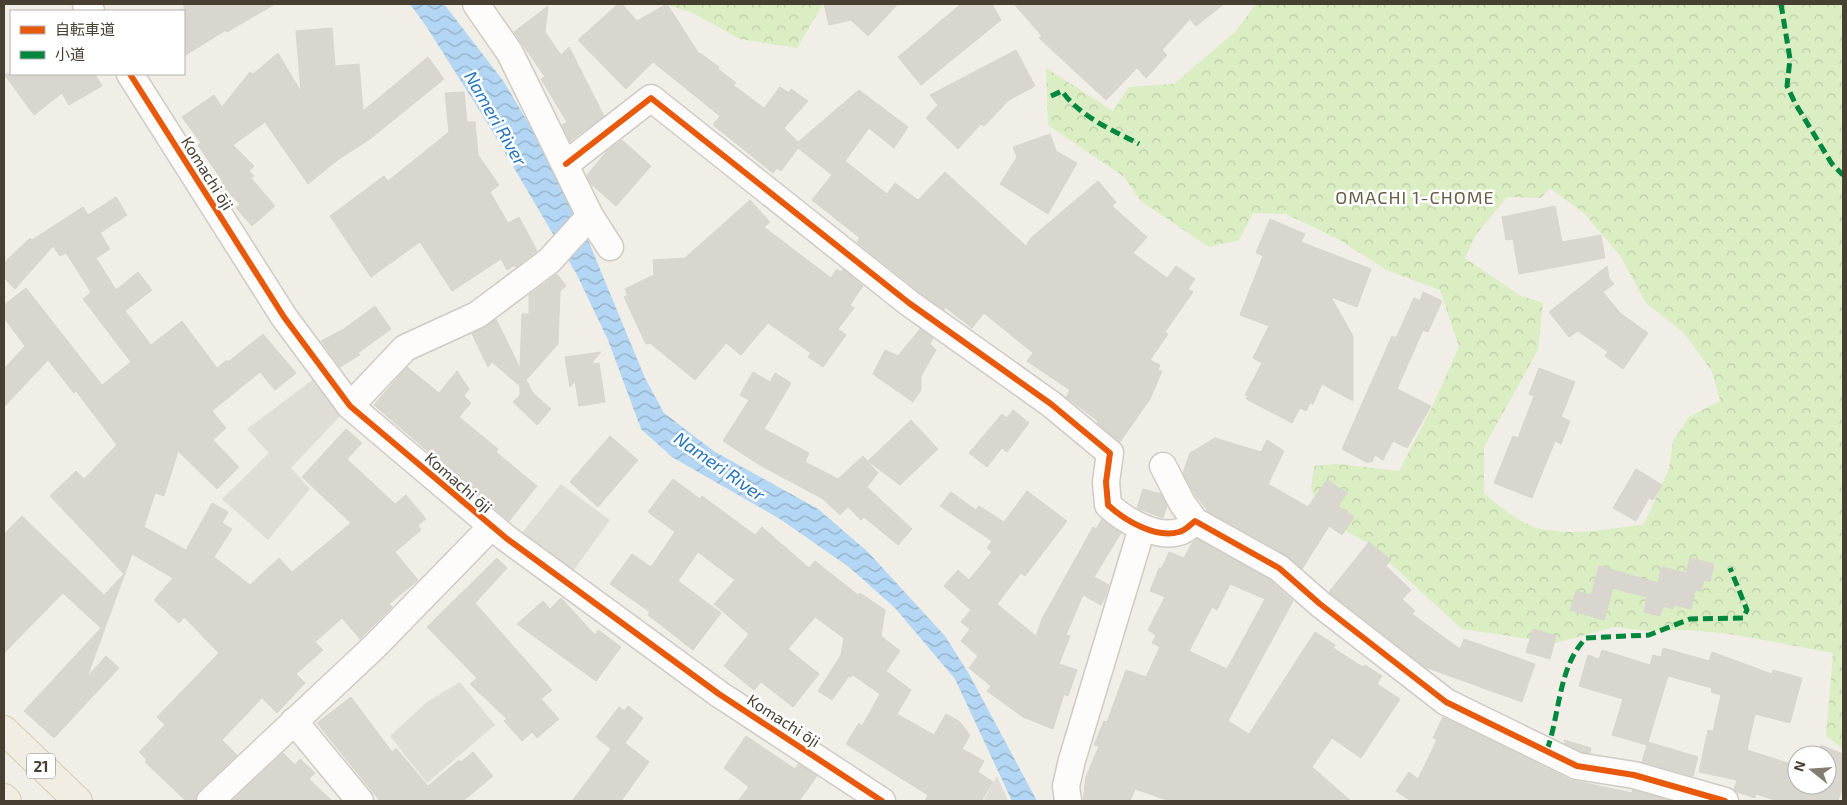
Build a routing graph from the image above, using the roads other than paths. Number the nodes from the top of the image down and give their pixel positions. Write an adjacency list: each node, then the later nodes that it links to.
1 (476, 4): 3 (street)
2 (131, 75): 6 (street, Komachi ōji)
3 (566, 164): 4 (street); 10 (street)
4 (590, 216): 5 (street); 6 (street)
5 (610, 247)
6 (350, 406): 9 (street, Komachi ōji)
7 (1163, 466): 8 (street)
8 (1195, 521): 10 (street); 20 (street)
9 (490, 527): 11 (street); 18 (street, Komachi ōji)
10 (1142, 528): 19 (street)
11 (294, 721): 16 (street); 17 (street)
12 (4, 730): 15 (main road, 21)
13 (4, 798): 14 (main road)
14 (7, 801)
15 (78, 801)
16 (210, 801)
17 (360, 801)
18 (882, 801)
19 (1068, 801)
20 (1725, 801)

